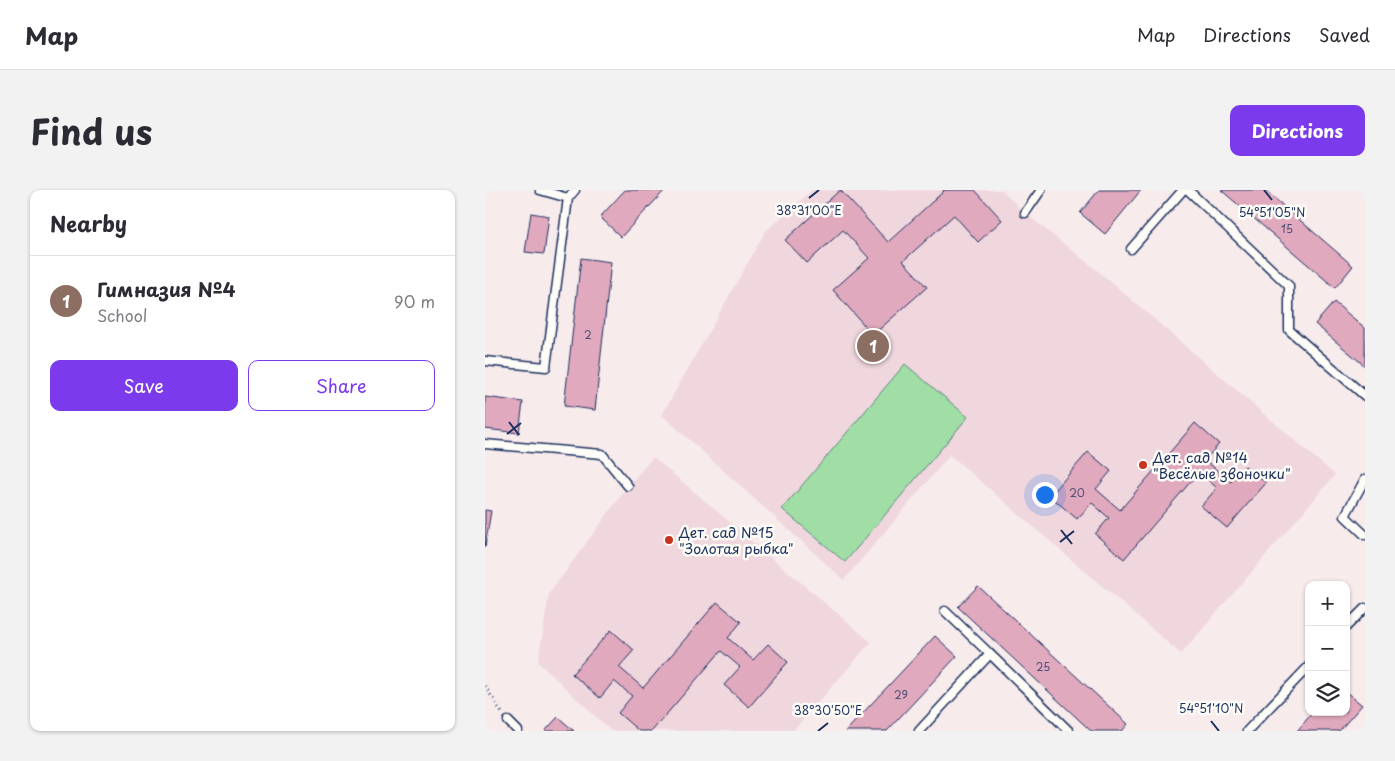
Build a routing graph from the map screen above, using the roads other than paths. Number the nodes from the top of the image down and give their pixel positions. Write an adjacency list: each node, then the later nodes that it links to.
1 (540, 190): 6 (lane)
2 (575, 190): 6 (lane)
3 (1041, 190): 7 (lane)
4 (1183, 190): 8 (lane)
5 (1188, 190): 10 (lane)
6 (568, 198): 9 (lane)
7 (1025, 213)
8 (1131, 249)
9 (485, 361)
10 (1365, 396)
11 (485, 444): 13 (lane)
12 (1365, 479): 14 (lane)
13 (628, 486)
14 (1365, 535)
15 (1365, 608): 17 (lane)
16 (945, 611): 18 (lane)
17 (1347, 626)
18 (990, 654): 22 (lane); 23 (lane)
19 (1305, 670): 24 (lane)
20 (508, 721): 21 (lane)
21 (518, 731)
22 (919, 731)
23 (1069, 731)
24 (1247, 731)

